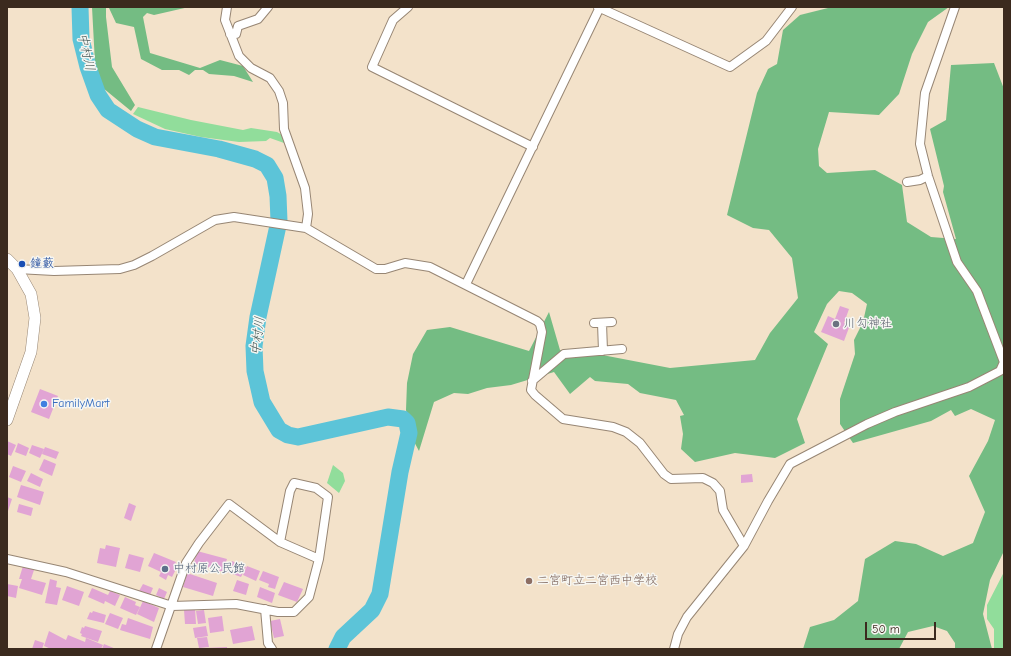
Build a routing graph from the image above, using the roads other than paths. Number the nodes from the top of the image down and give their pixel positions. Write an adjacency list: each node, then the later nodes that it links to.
1 (227, 7): 7 (street)
2 (268, 7): 7 (street)
3 (408, 7): 8 (street)
4 (599, 7): 5 (street); 8 (street)
5 (792, 7)
6 (955, 7): 9 (street)
7 (230, 34): 11 (street)
8 (533, 147): 14 (street)
9 (928, 176): 10 (street); 18 (street)
10 (907, 182)
11 (303, 227): 13 (street); 14 (street)
12 (7, 259): 13 (main road)
13 (17, 269): 20 (main road)
14 (466, 284): 19 (street)
15 (612, 322): 17 (street)
16 (622, 349): 17 (street)
17 (603, 351): 19 (street)
18 (1004, 362): 22 (street)
19 (532, 381): 22 (street)
20 (8, 412)
21 (280, 542): 24 (street); 24 (street); 25 (street)
22 (744, 546): 29 (street)
23 (7, 559): 25 (street)
24 (319, 559): 26 (street)
25 (172, 606): 26 (street); 27 (street)
26 (264, 609): 28 (street)
27 (156, 649)
28 (272, 649)
29 (674, 649)

